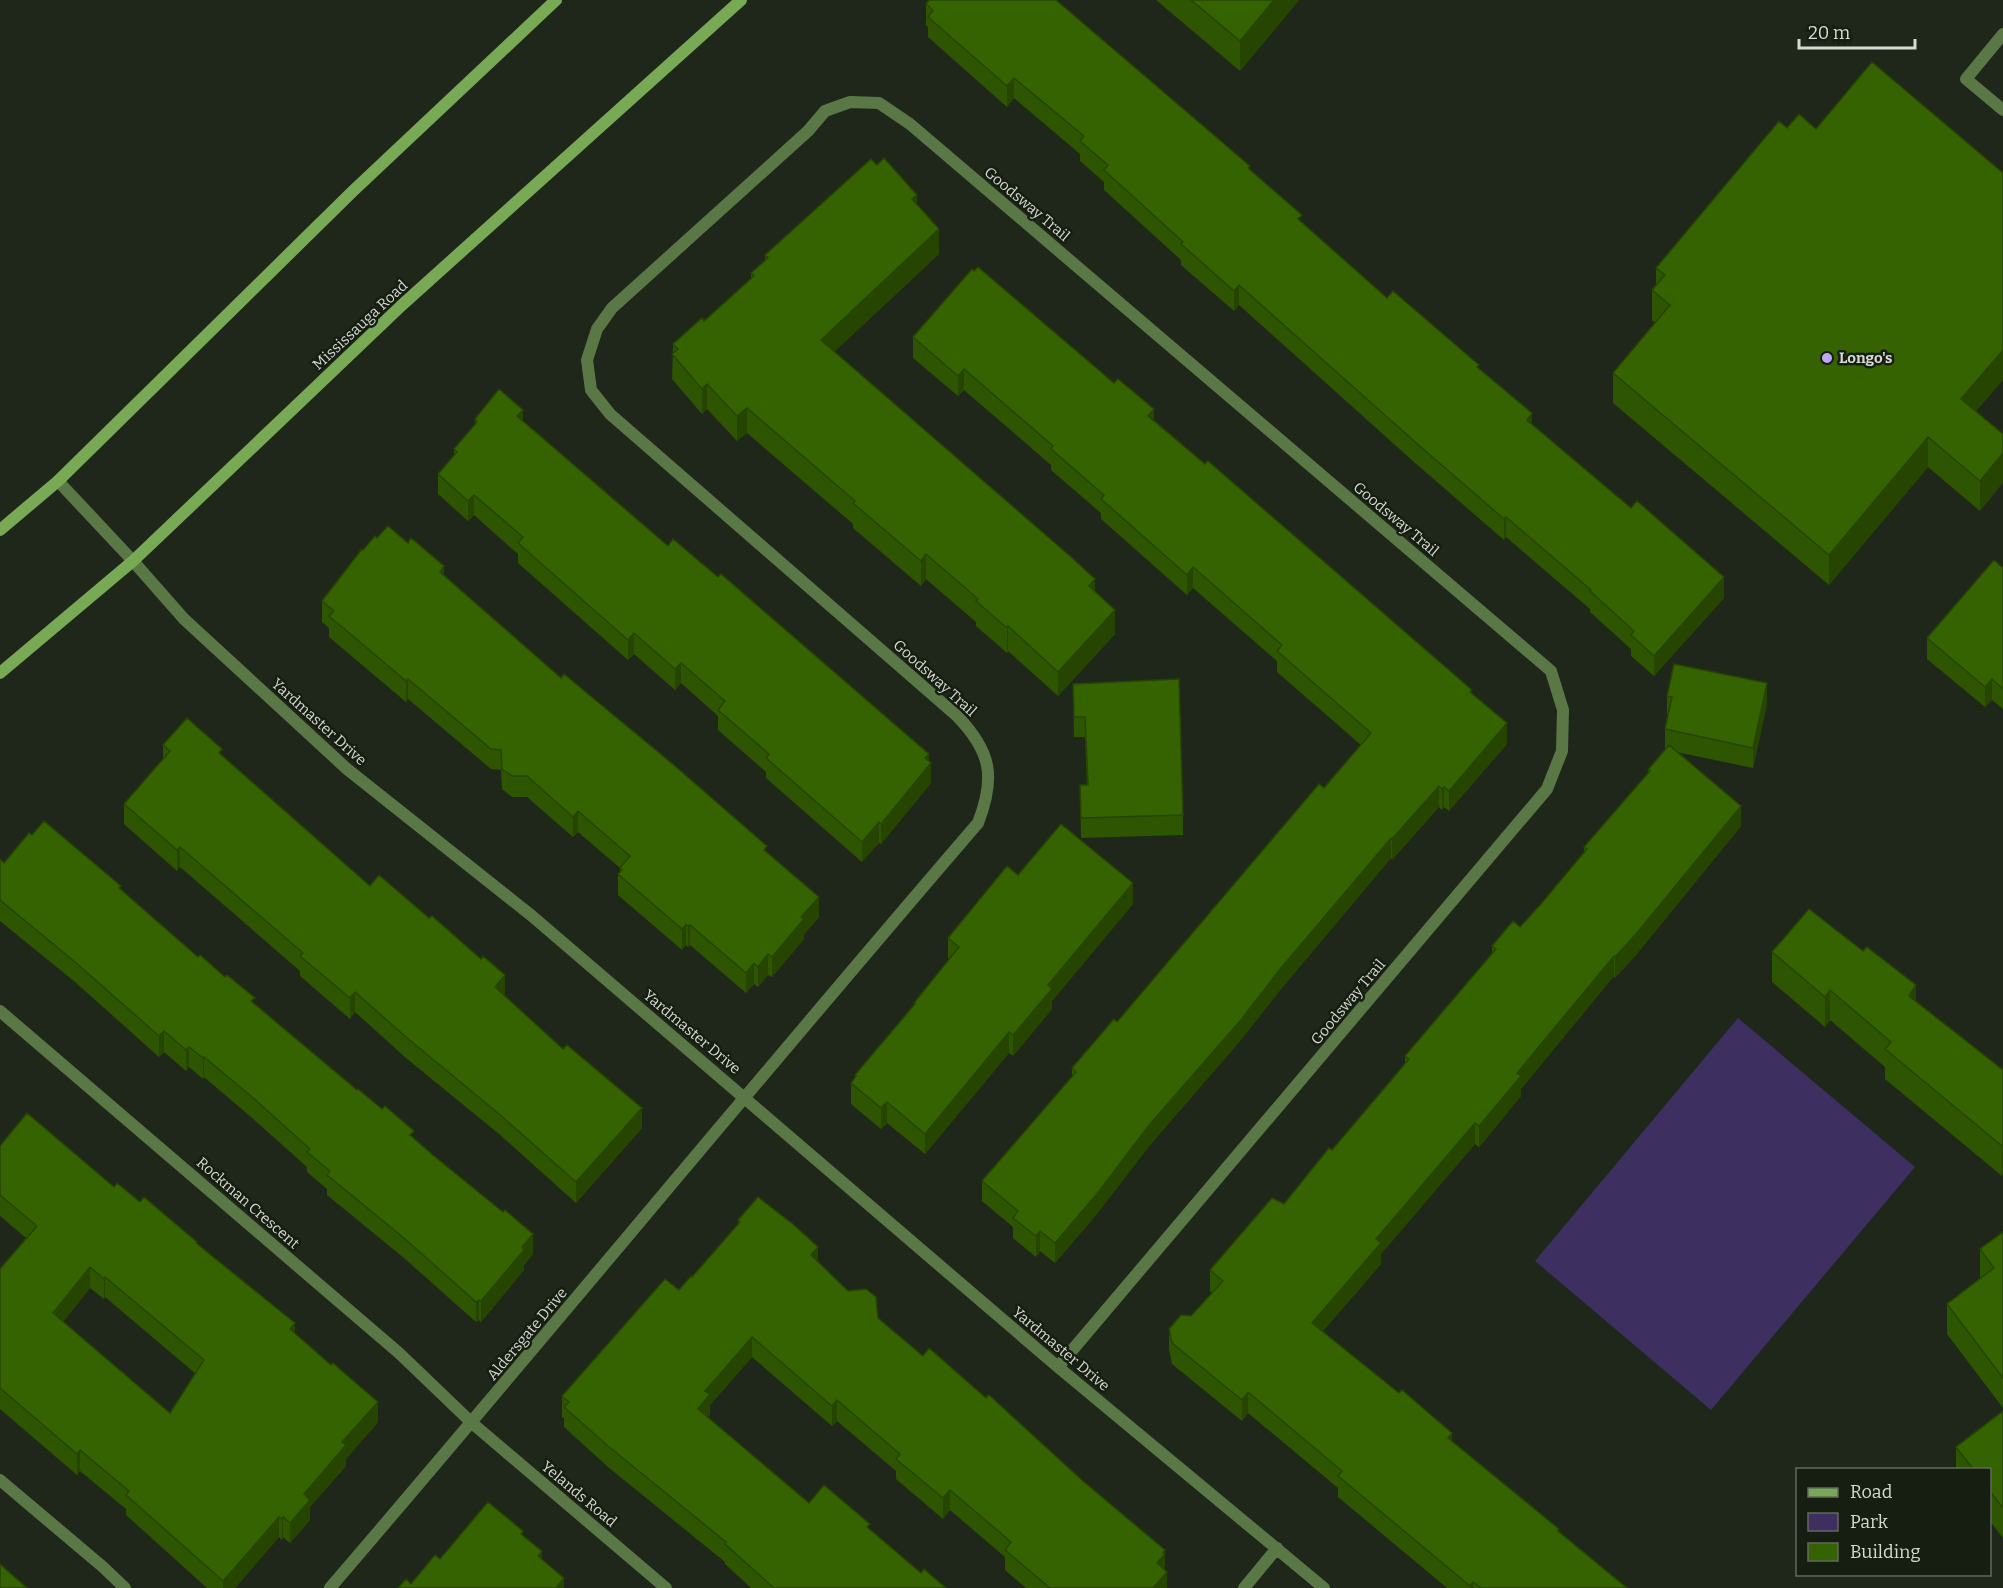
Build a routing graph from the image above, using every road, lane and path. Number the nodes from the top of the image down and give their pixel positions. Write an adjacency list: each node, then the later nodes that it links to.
1 (556, 0): 5 (main road)
2 (741, 0): 7 (main road, Mississauga Road)
3 (2003, 34): 4 (street)
4 (2003, 110)
5 (58, 481): 6 (main road); 7 (street, Yardmaster Drive)
6 (0, 530)
7 (133, 561): 8 (main road, Mississauga Road); 10 (street, Yardmaster Drive)
8 (0, 673)
9 (0, 1011): 12 (street, Rockman Crescent)
10 (744, 1096): 11 (street, Yardmaster Drive); 11 (street, Goodsway Trail); 12 (street, Aldersgate Drive)
11 (1058, 1367): 14 (street, Yardmaster Drive)
12 (472, 1423): 16 (street, Aldersgate Drive); 17 (street, Yelands Road)
13 (0, 1480): 15 (street)
14 (1276, 1548): 18 (street); 19 (street, Yardmaster Drive)
15 (125, 1588)
16 (330, 1588)
17 (666, 1588)
18 (1244, 1588)
19 (1324, 1588)

